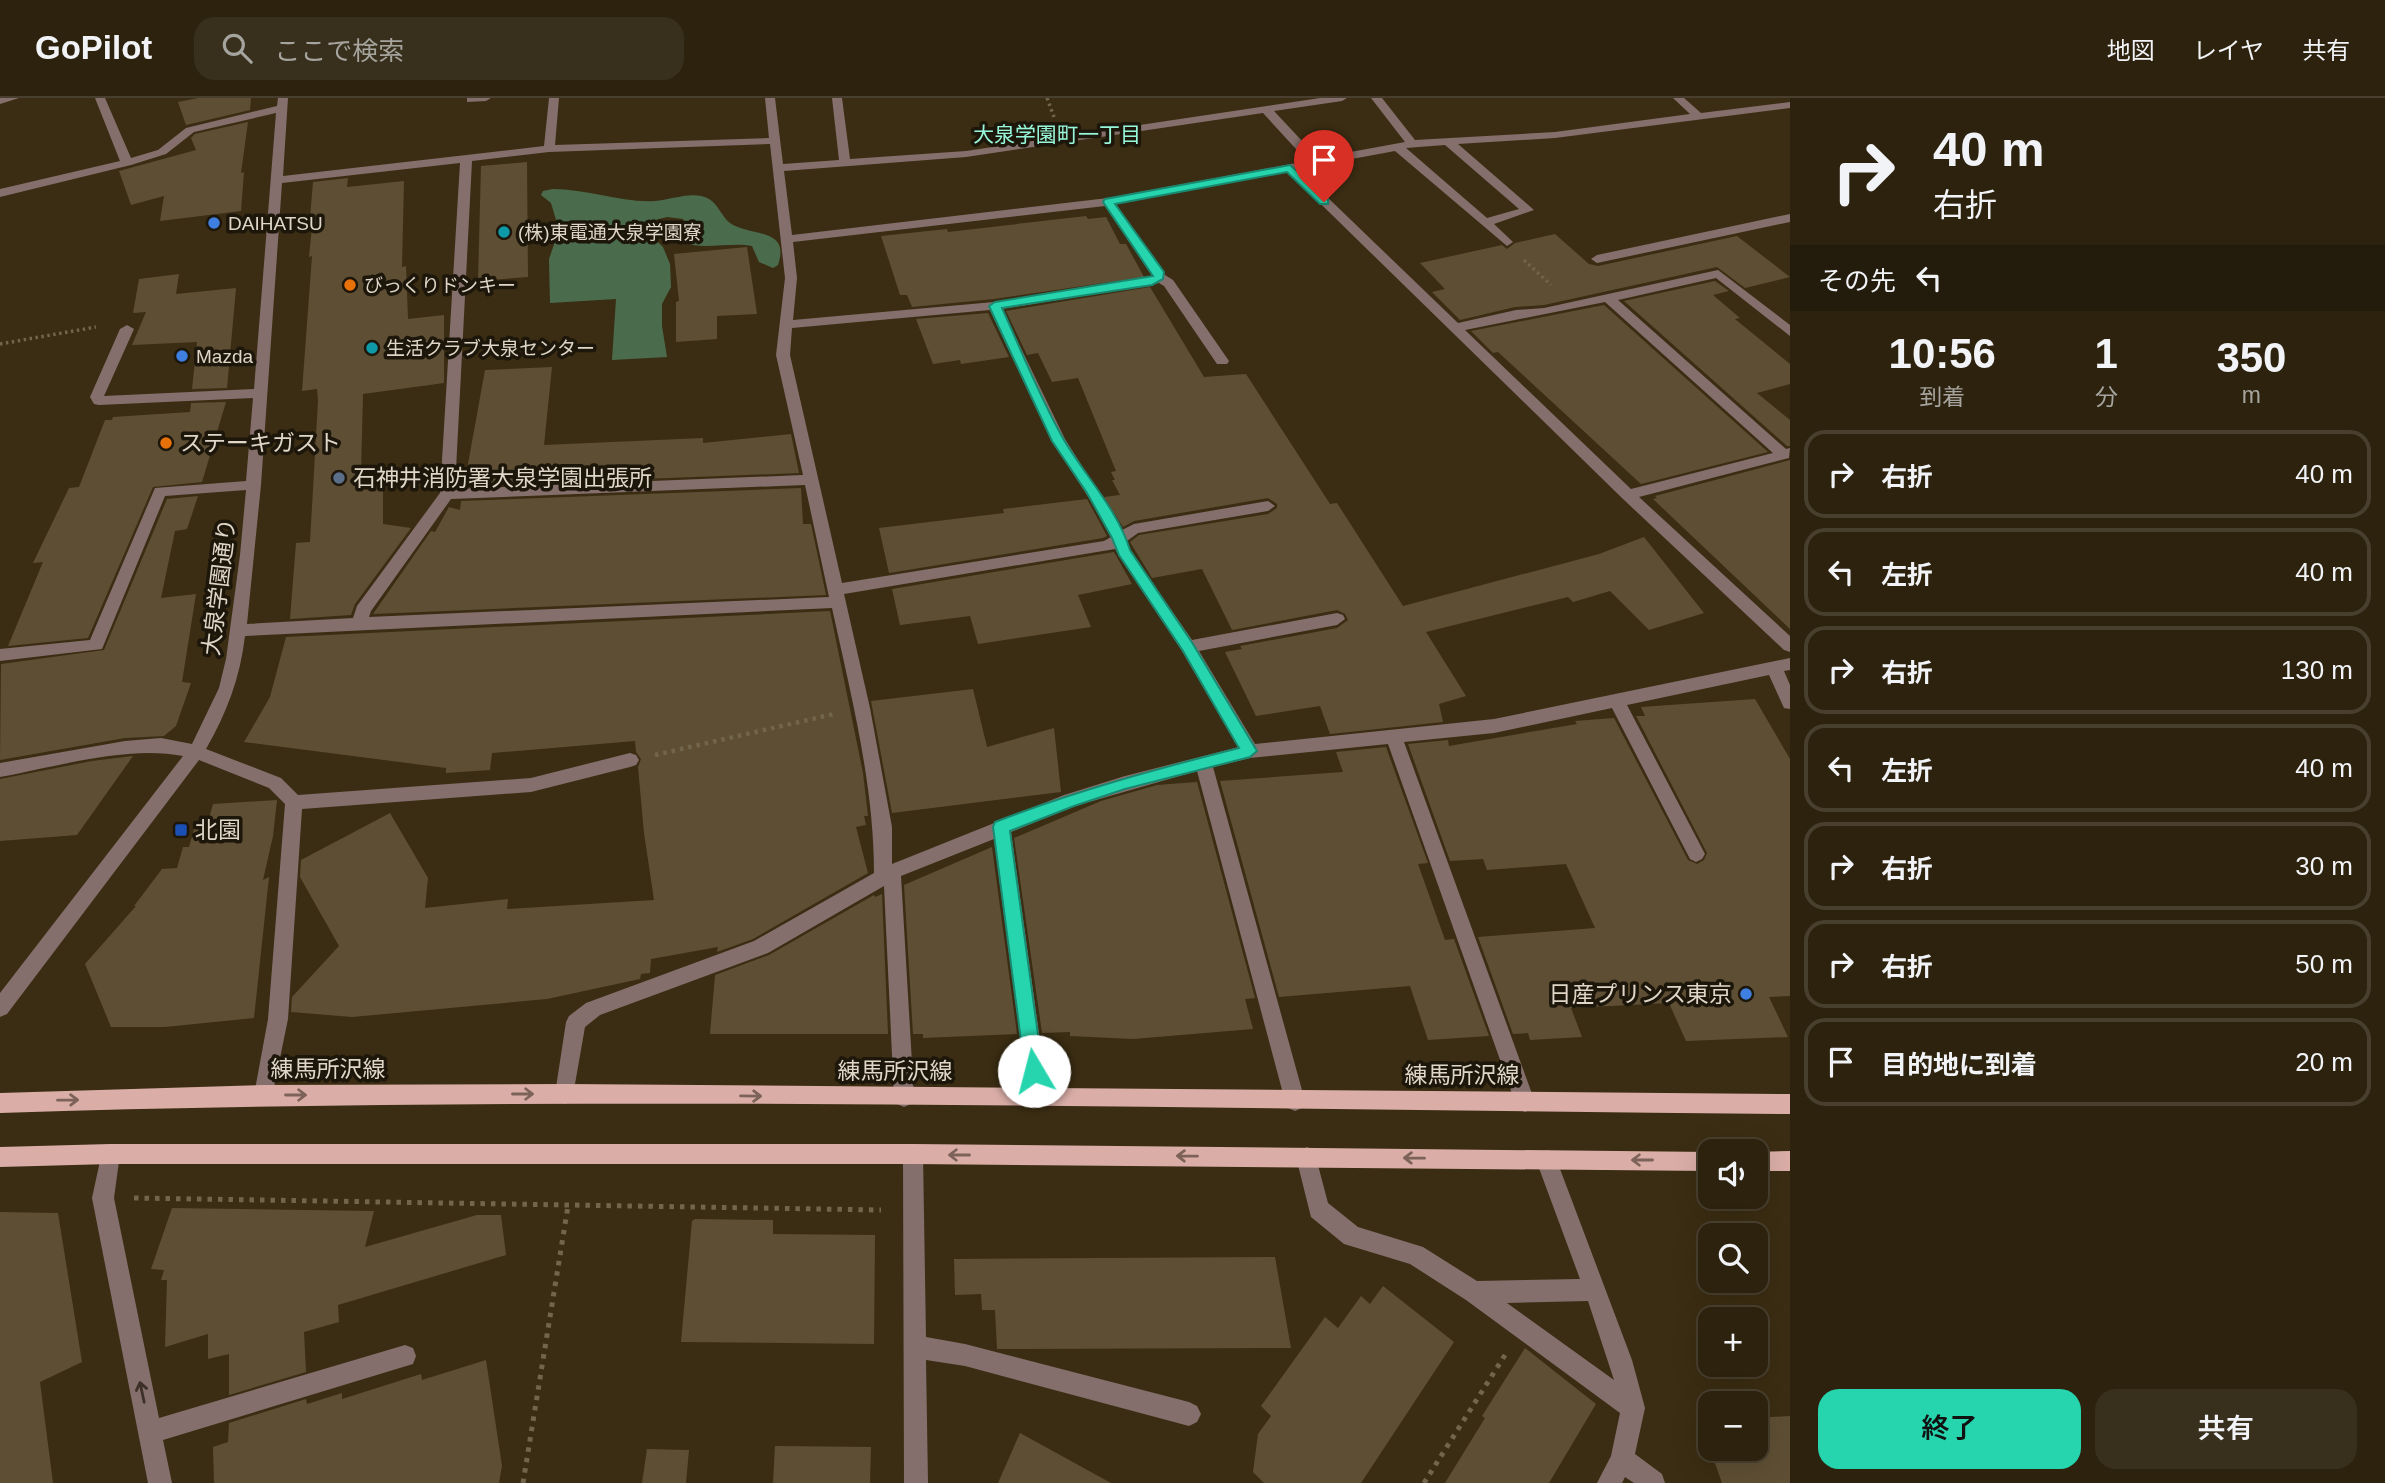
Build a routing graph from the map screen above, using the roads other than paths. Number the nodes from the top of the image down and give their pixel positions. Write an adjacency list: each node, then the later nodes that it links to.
1 (14, 98): 11 (street)
2 (100, 98): 22 (street)
3 (486, 98): 10 (street)
4 (554, 98): 20 (street)
5 (770, 98): 16 (street)
6 (837, 98): 23 (street)
7 (1342, 98): 14 (street)
8 (1376, 98): 18 (street)
9 (1678, 98): 15 (street)
10 (471, 100)
11 (0, 101)
12 (282, 103): 22 (street); 27 (street, 大泉学園通り)
13 (1790, 105): 15 (street)
14 (1267, 111): 23 (street); 24 (street)
15 (1698, 116): 17 (street)
16 (773, 141): 20 (street); 25 (street)
17 (1447, 141): 18 (street); 31 (street)
18 (1412, 144): 19 (street)
19 (1398, 147): 24 (street); 31 (street)
20 (549, 149): 21 (street)
21 (466, 158): 27 (street); 47 (street)
22 (127, 163): 28 (street)
23 (845, 163): 25 (street)
24 (1316, 163): 26 (street)
25 (777, 168): 32 (street)
26 (1290, 168): 29 (street); 39 (street)
27 (278, 180): 43 (street, 大泉学園通り)
28 (0, 193)
29 (1108, 202): 32 (street); 35 (street)
30 (1790, 218): 34 (street)
31 (1485, 222): 33 (street)
32 (786, 239): 38 (street)
33 (1507, 242)
34 (1597, 259)
35 (1159, 277): 37 (street); 42 (street)
36 (1608, 298): 39 (street); 41 (street); 44 (street)
37 (995, 306): 38 (street); 50 (street)
38 (786, 325): 45 (street)
39 (1454, 328): 48 (street)
40 (127, 329): 43 (street)
41 (1790, 332)
42 (1222, 360)
43 (261, 393): 46 (street, 大泉学園通り)
44 (1787, 454): 48 (street)
45 (811, 480): 47 (street); 51 (street)
46 (254, 485): 54 (street, 大泉学園通り); 57 (street)
47 (447, 494): 53 (street)
48 (1628, 495): 55 (street)
49 (1268, 506): 50 (street)
50 (1119, 538): 51 (street); 56 (street)
51 (837, 596): 53 (street); 70 (street)
52 (1337, 619): 56 (street)
53 (360, 623): 54 (street)
54 (240, 630): 63 (street, 大泉学園通り)
55 (1790, 646)
56 (1188, 648): 62 (street)
57 (0, 655)
58 (1782, 666): 59 (street); 60 (street)
59 (1617, 702): 61 (street); 69 (street)
60 (1790, 702)
61 (1394, 737): 62 (street); 77 (street)
62 (1250, 751): 65 (street)
63 (196, 752): 66 (street); 67 (street); 71 (street, 大泉学園通り)
64 (630, 760): 67 (street)
65 (1203, 762): 68 (street); 76 (street)
66 (0, 770)
67 (294, 802): 73 (street)
68 (1001, 827): 70 (street); 75 (street)
69 (1696, 854)
70 (888, 874): 72 (street); 74 (street)
71 (0, 1008)
72 (565, 1094): 73 (main road, 練馬所沢線, one-way to 72); 74 (main road, 練馬所沢線, one-way to 74)
73 (264, 1096): 78 (main road, 練馬所沢線, one-way to 73)
74 (904, 1097): 75 (main road, 練馬所沢線)
75 (1038, 1098): 76 (main road, 練馬所沢線)
76 (1295, 1101): 77 (main road, 練馬所沢線)
77 (1525, 1101): 79 (main road, 練馬所沢線)
78 (0, 1103)
79 (1790, 1104)
80 (110, 1154): 81 (main road); 82 (main road); 94 (street, one-way to 80)
81 (913, 1154): 83 (main road, one-way to 81); 90 (street)
82 (0, 1157)
83 (1307, 1157): 84 (main road, one-way to 83); 89 (street)
84 (1547, 1160): 85 (main road, one-way to 84); 88 (street)
85 (1698, 1161)
86 (1768, 1161): 87 (main road)
87 (1790, 1161)
88 (1595, 1290): 89 (street); 92 (street)
89 (1474, 1292): 92 (street)
90 (915, 1347): 93 (street); 97 (street)
91 (405, 1356): 94 (street)
92 (1633, 1408): 95 (street)
93 (1189, 1414)
94 (150, 1432): 96 (street)
95 (1622, 1459): 98 (street); 99 (street)
96 (160, 1483)
97 (916, 1483)
98 (1609, 1483)
99 (1653, 1483)

